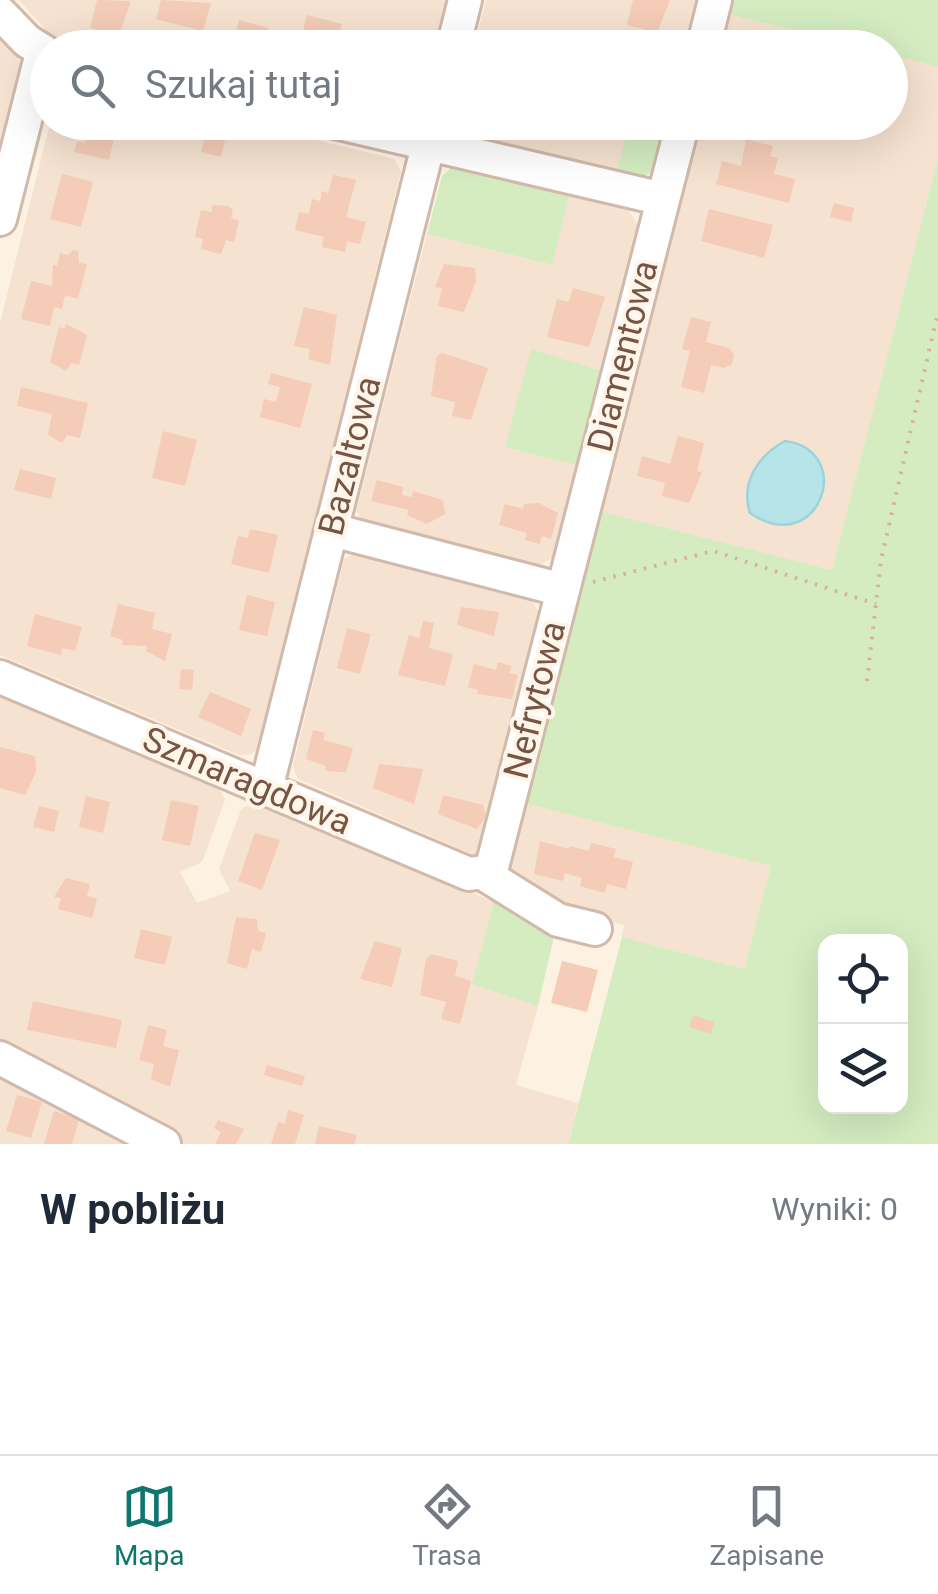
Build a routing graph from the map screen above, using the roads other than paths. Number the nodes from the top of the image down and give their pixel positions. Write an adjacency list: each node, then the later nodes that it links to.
1 (466, 0): 4 (street)
2 (716, 0): 5 (street)
3 (0, 13): 6 (street)
4 (458, 30)
5 (708, 30)
6 (30, 40)
7 (30, 109): 12 (street)
8 (429, 140): 13 (street, Bazaltowa)
9 (456, 140): 11 (street)
10 (678, 140): 11 (street, Diamentowa)
11 (663, 199): 14 (street, Diamentowa)
12 (0, 219)
13 (332, 530): 14 (street, Nefrytowa); 16 (street, Bazaltowa)
14 (563, 590): 17 (street, Nefrytowa)
15 (0, 677): 16 (street, Szmaragdowa)
16 (266, 789): 17 (street, Szmaragdowa)
17 (489, 870): 18 (street, Szmaragdowa)
18 (595, 929)
19 (0, 1058): 20 (street)
20 (164, 1144)

